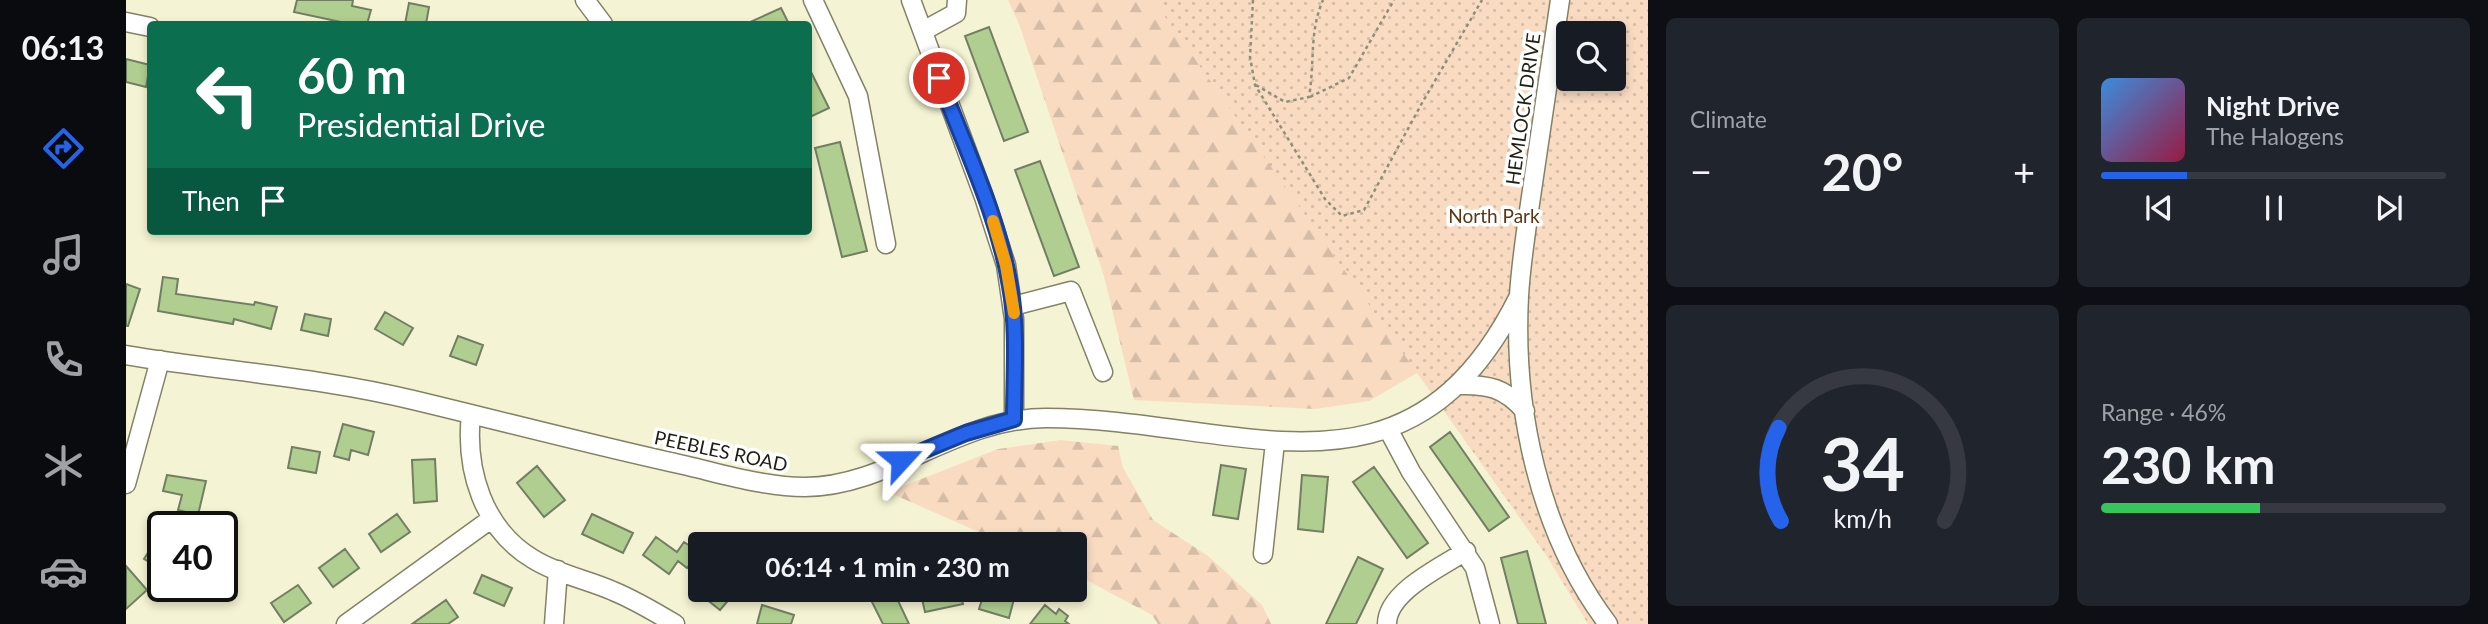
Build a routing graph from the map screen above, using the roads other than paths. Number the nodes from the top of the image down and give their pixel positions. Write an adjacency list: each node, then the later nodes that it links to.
1 (585, 0): 6 (street)
2 (813, 0): 10 (street)
3 (911, 0): 9 (street)
4 (957, 0): 9 (street)
5 (1560, 0): 11 (street, HEMLOCK DRIVE)
6 (601, 21)
7 (126, 22): 8 (street)
8 (147, 26)
9 (923, 31): 12 (street)
10 (886, 244)
11 (1519, 296): 16 (street, PEEBLES ROAD); 17 (street, HEMLOCK DRIVE)
12 (1013, 306): 15 (street); 19 (street)
13 (126, 355): 14 (street, PEEBLES ROAD)
14 (160, 360): 18 (street, PEEBLES ROAD); 22 (street)
15 (1103, 372)
16 (1458, 385): 17 (street); 20 (street, PEEBLES ROAD)
17 (1525, 411): 32 (street, HEMLOCK DRIVE)
18 (471, 414): 19 (street, PEEBLES ROAD); 23 (street)
19 (1014, 419): 21 (street, PEEBLES ROAD)
20 (1388, 429): 21 (street, PEEBLES ROAD); 24 (street)
21 (1275, 442): 25 (street)
22 (126, 484)
23 (491, 519): 26 (street); 27 (street)
24 (1466, 551): 30 (street); 31 (street)
25 (1263, 554)
26 (558, 570): 28 (street); 29 (street)
27 (346, 624)
28 (554, 624)
29 (675, 624)
30 (1387, 624)
31 (1490, 624)
32 (1608, 624)

